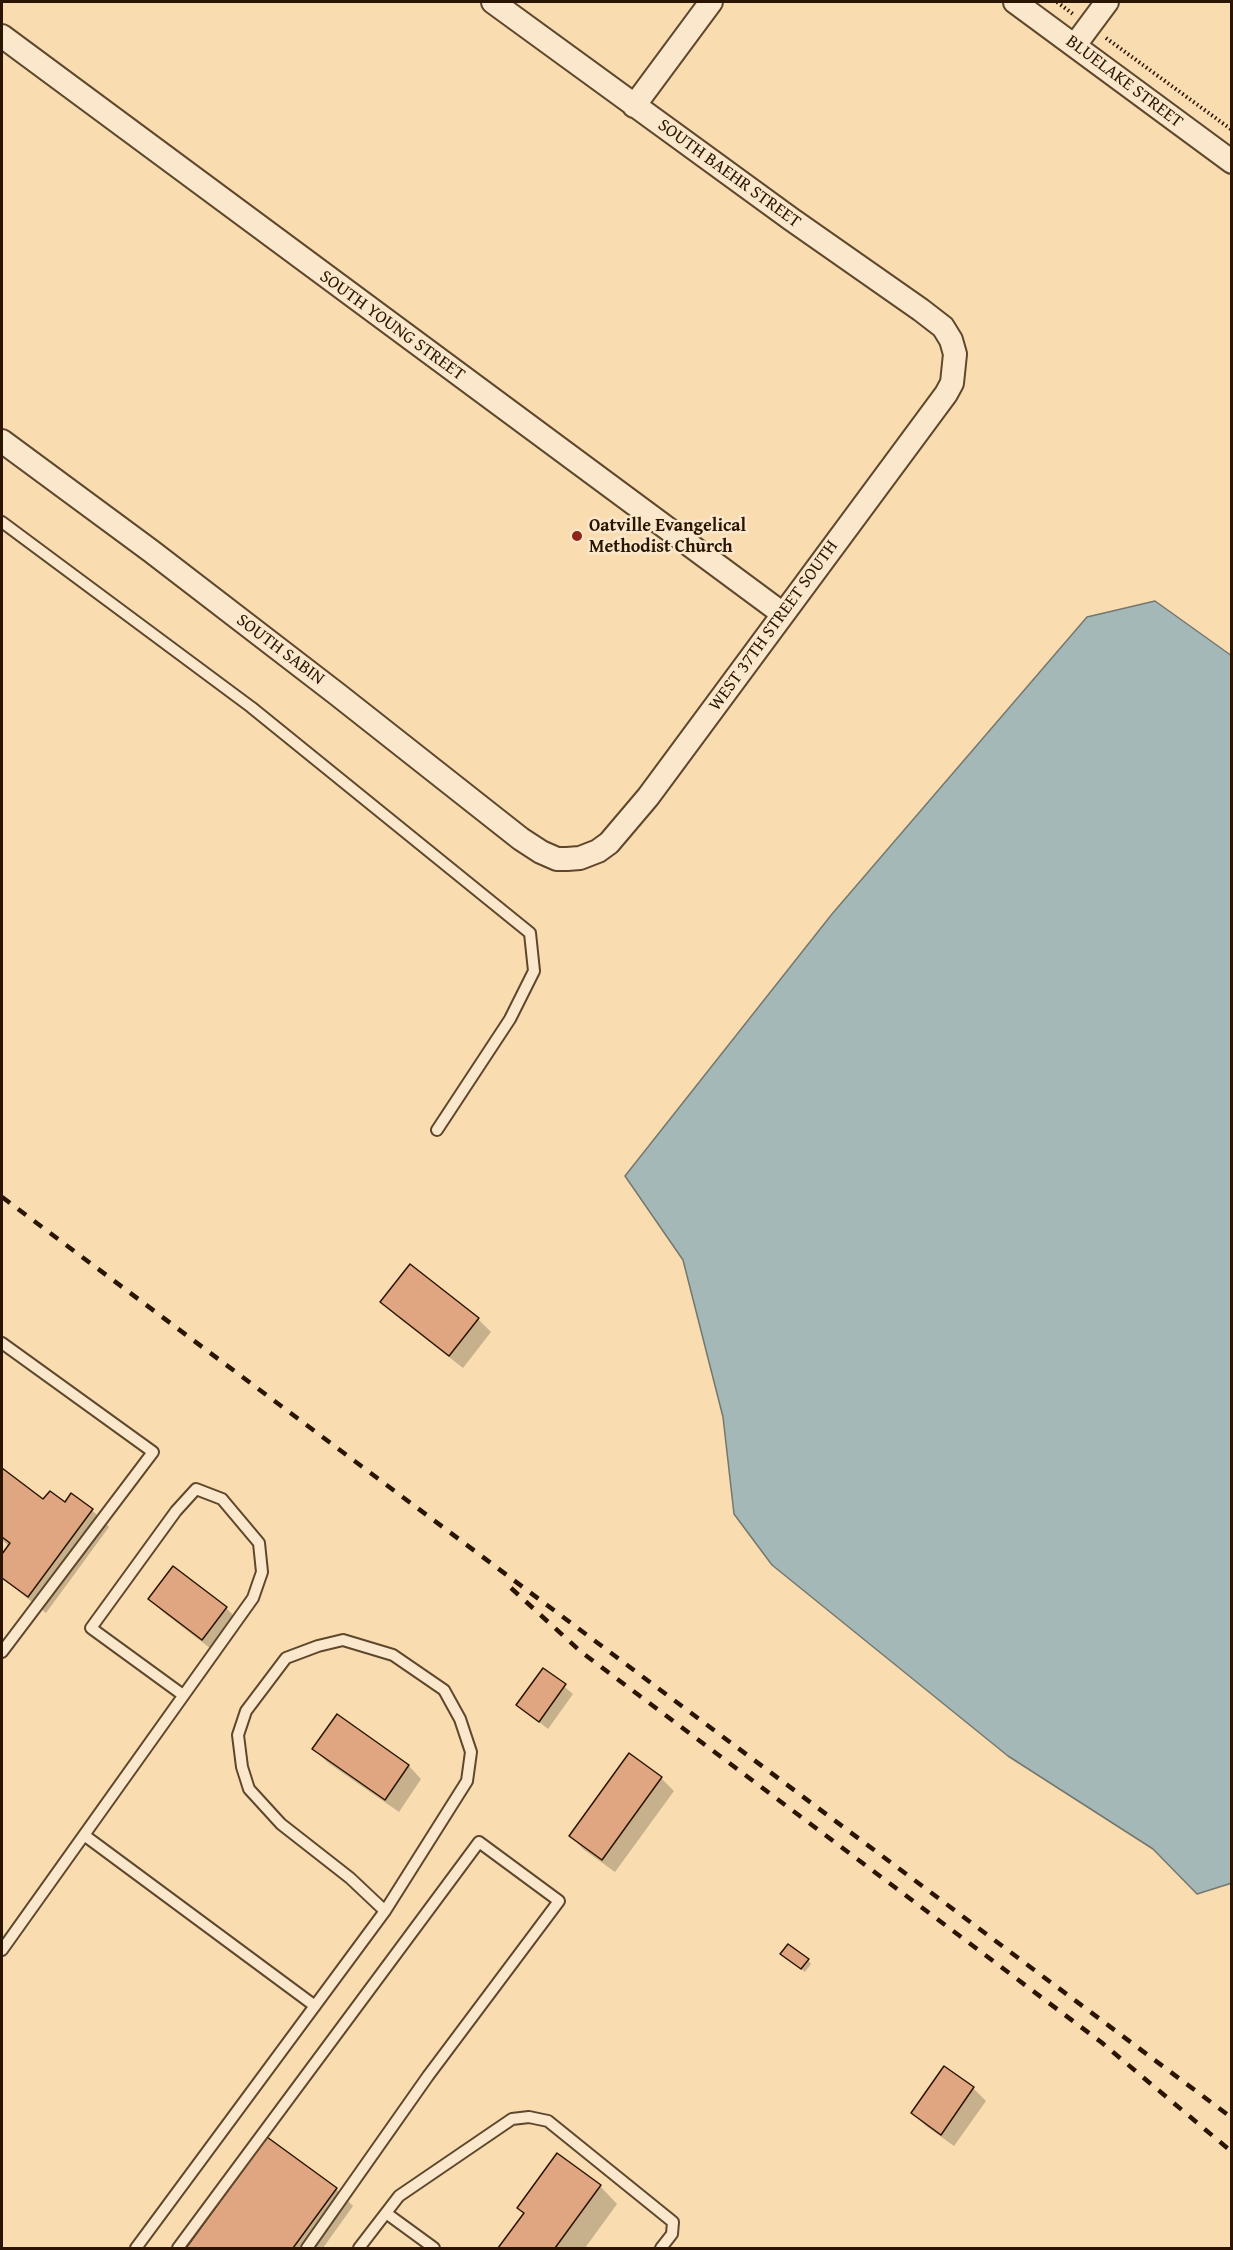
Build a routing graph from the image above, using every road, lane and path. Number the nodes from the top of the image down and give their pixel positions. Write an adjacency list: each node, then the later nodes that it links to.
1 (493, 2): 9 (street, SOUTH BAEHR STREET)
2 (711, 2): 9 (street)
3 (1016, 2): 8 (street, BLUELAKE STREET)
4 (1057, 2): 6 (path)
5 (1107, 2): 6 (street)
6 (1089, 26): 8 (street); 10 (path)
7 (2, 36): 15 (street, SOUTH YOUNG STREET)
8 (1075, 45): 11 (street, BLUELAKE STREET)
9 (634, 105): 12 (street, SOUTH BAEHR STREET)
10 (1232, 130)
11 (1232, 162)
12 (955, 354): 15 (street, WEST 37TH STREET SOUTH)
13 (2, 441): 16 (street, SOUTH SABIN)
14 (2, 522): 17 (lane)
15 (783, 614): 16 (street, WEST 37TH STREET SOUTH)
16 (557, 859)
17 (437, 1130)
18 (2, 1343): 19 (lane)
19 (3, 1648)
20 (183, 1695): 20 (lane); 21 (lane)
21 (84, 1835): 23 (lane); 24 (lane)
22 (385, 1911): 22 (lane); 24 (lane)
23 (2, 1950)
24 (315, 2006): 26 (lane)
25 (386, 2213): 29 (lane); 30 (lane); 31 (lane)
26 (136, 2248)
27 (178, 2248): 28 (lane)
28 (307, 2248)
29 (359, 2248)
30 (434, 2248)
31 (661, 2248)

